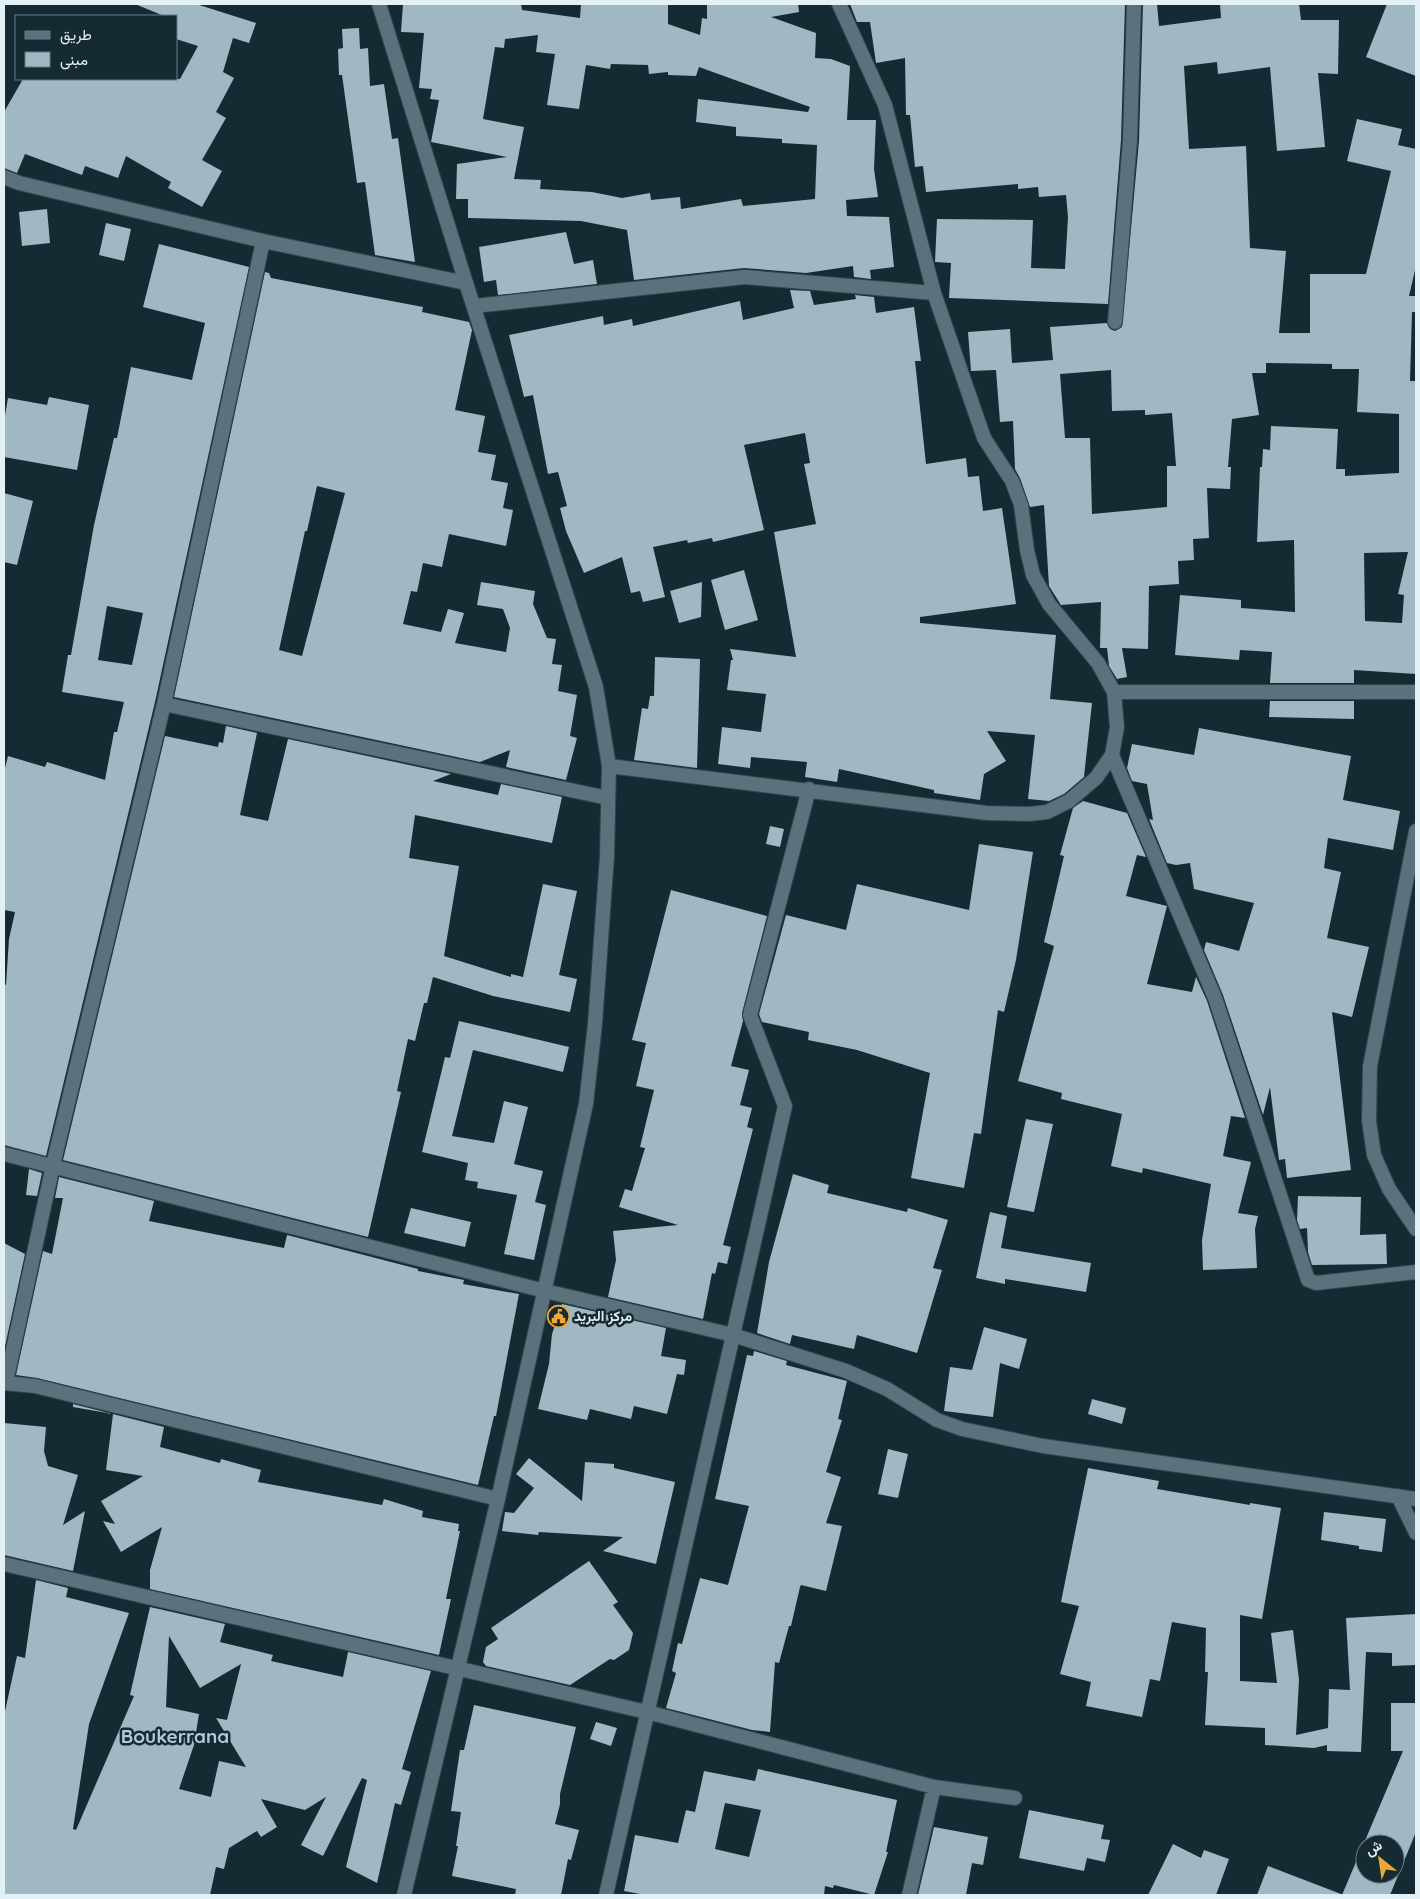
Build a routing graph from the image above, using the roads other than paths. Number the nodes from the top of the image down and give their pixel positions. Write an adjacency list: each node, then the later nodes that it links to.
1 (379, 4): 6 (street)
2 (839, 4): 7 (street)
3 (1134, 4): 9 (street)
4 (4, 177): 5 (street)
5 (263, 241): 6 (street); 12 (street)
6 (466, 283): 8 (street)
7 (934, 293): 8 (street); 10 (street)
8 (474, 306): 14 (street)
9 (1115, 322)
10 (1114, 692): 11 (street); 13 (street)
11 (1416, 692)
12 (164, 704): 16 (street); 19 (street)
13 (1112, 755): 15 (street); 21 (street)
14 (609, 766): 15 (street); 16 (street)
15 (809, 789): 23 (street)
16 (608, 798): 22 (street)
17 (1416, 832): 20 (street)
18 (4, 1154): 19 (street)
19 (53, 1165): 22 (street); 24 (street)
20 (1416, 1229)
21 (1416, 1272)
22 (545, 1291): 23 (street); 26 (street)
23 (733, 1335): 25 (street); 31 (street)
24 (5, 1382): 26 (street)
25 (1398, 1496): 27 (street); 28 (street)
26 (498, 1499): 30 (street)
27 (1416, 1499)
28 (1416, 1533)
29 (4, 1564): 30 (street)
30 (458, 1668): 31 (street); 34 (street)
31 (647, 1712): 32 (street); 35 (street)
32 (934, 1787): 33 (street); 36 (street)
33 (1014, 1798)
34 (404, 1895)
35 (606, 1895)
36 (909, 1895)

